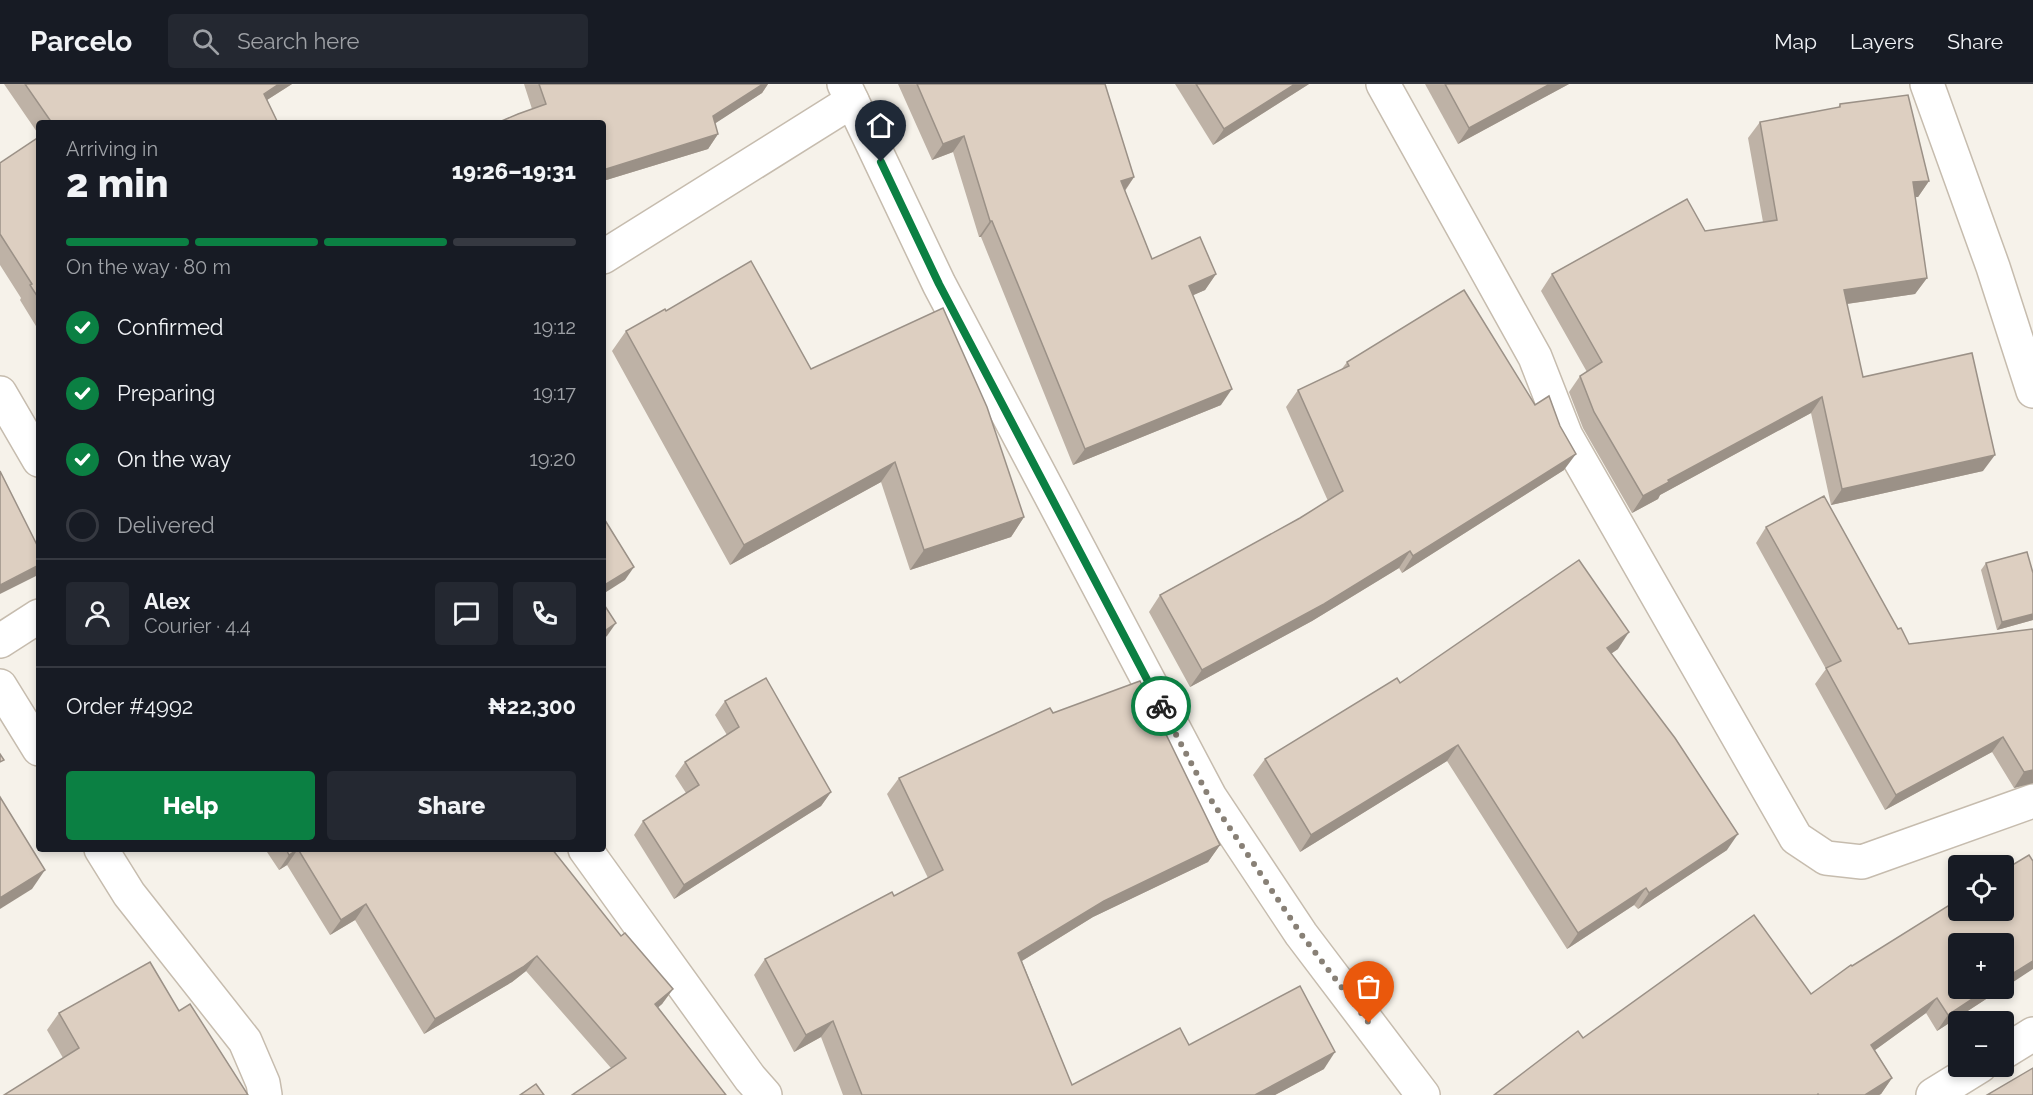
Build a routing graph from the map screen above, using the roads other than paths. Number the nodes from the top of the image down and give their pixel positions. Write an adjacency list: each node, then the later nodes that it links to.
1 (1383, 84): 12 (street)
2 (1928, 84): 5 (street)
3 (848, 93): 4 (street); 20 (street)
4 (606, 255)
5 (2033, 391)
6 (0, 393): 7 (street)
7 (36, 455)
8 (36, 618): 9 (street)
9 (0, 641)
10 (0, 686): 11 (street)
11 (36, 744)
12 (2033, 801)
13 (103, 852): 18 (street)
14 (587, 852): 19 (street)
15 (2033, 1034): 16 (street)
16 (2014, 1046)
17 (1962, 1077): 21 (street)
18 (265, 1095)
19 (765, 1095)
20 (1423, 1095)
21 (1933, 1095)

